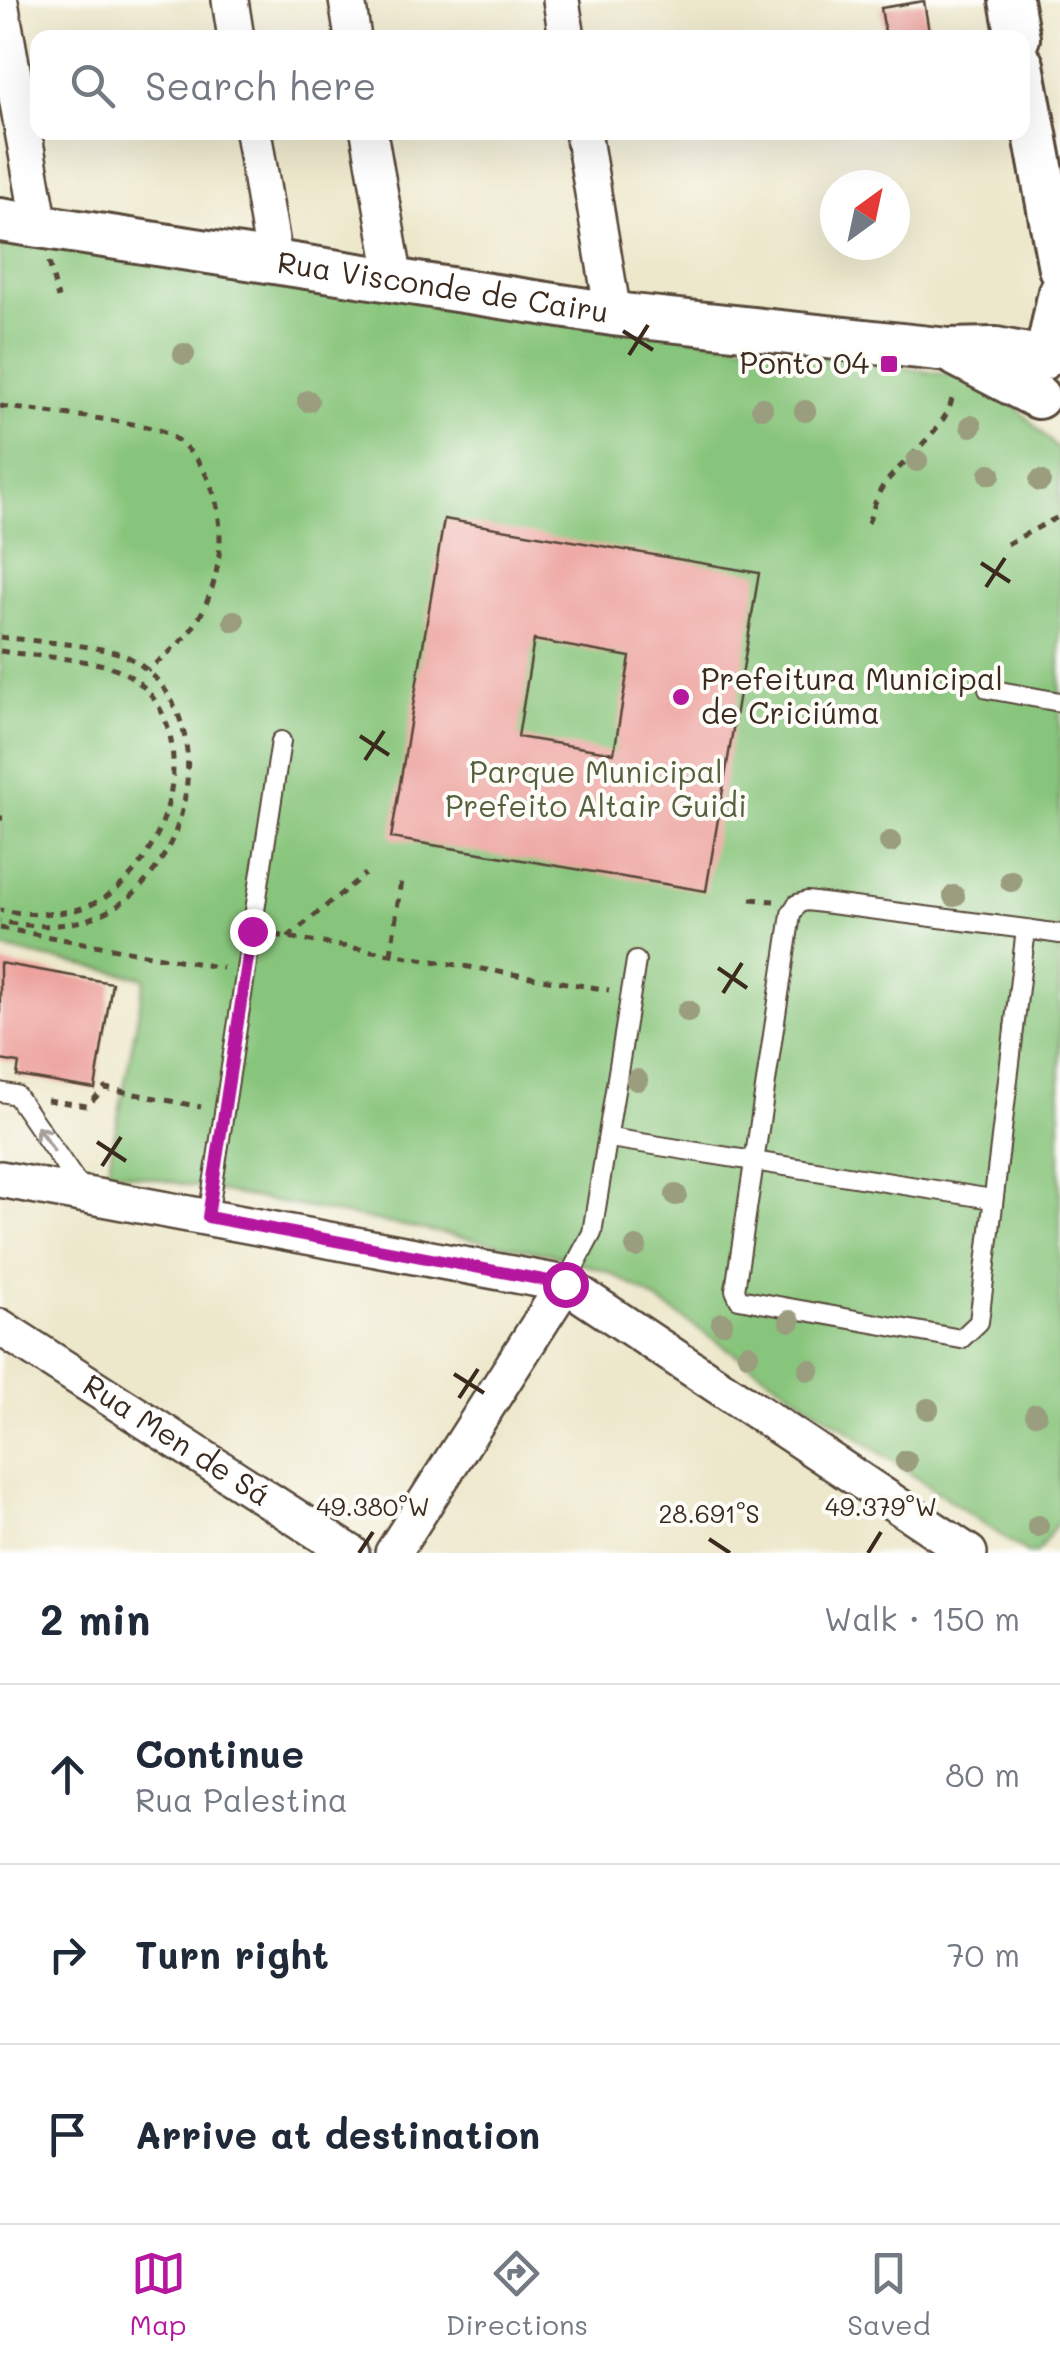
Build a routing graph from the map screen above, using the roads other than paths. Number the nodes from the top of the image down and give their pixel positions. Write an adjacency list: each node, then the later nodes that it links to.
1 (230, 0): 6 (street)
2 (347, 0): 7 (street)
3 (561, 0): 8 (street)
4 (1011, 0): 9 (street)
5 (0, 2): 15 (street)
6 (235, 30)
7 (352, 30)
8 (566, 30)
9 (1017, 30)
10 (1030, 92): 14 (street)
11 (254, 140): 16 (street)
12 (370, 140): 18 (street)
13 (584, 140): 20 (street)
14 (1051, 167): 17 (street)
15 (20, 223): 16 (street, Rua Visconde de Cairu)
16 (275, 263): 18 (street, Rua Visconde de Cairu)
17 (1060, 268)
18 (394, 281): 20 (street, Rua Visconde de Cairu)
19 (1060, 292): 21 (street)
20 (613, 314): 21 (street, Rua Visconde de Cairu)
21 (1051, 387)
22 (988, 690): 23 (lane)
23 (1060, 702)
24 (281, 741): 34 (lane)
25 (1026, 929): 26 (lane); 30 (lane); 33 (lane)
26 (1060, 934)
27 (636, 961): 29 (lane)
28 (8, 1094): 32 (lane, one-way to 28)
29 (610, 1138): 30 (lane); 35 (lane)
30 (754, 1164): 33 (lane); 33 (lane)
31 (0, 1179): 32 (street)
32 (84, 1194): 34 (street)
33 (992, 1199)
34 (208, 1217): 35 (street)
35 (565, 1284): 38 (street); 39 (street)
36 (0, 1327): 37 (street, Rua Men de Sá)
37 (351, 1553)
38 (393, 1553)
39 (969, 1553)

